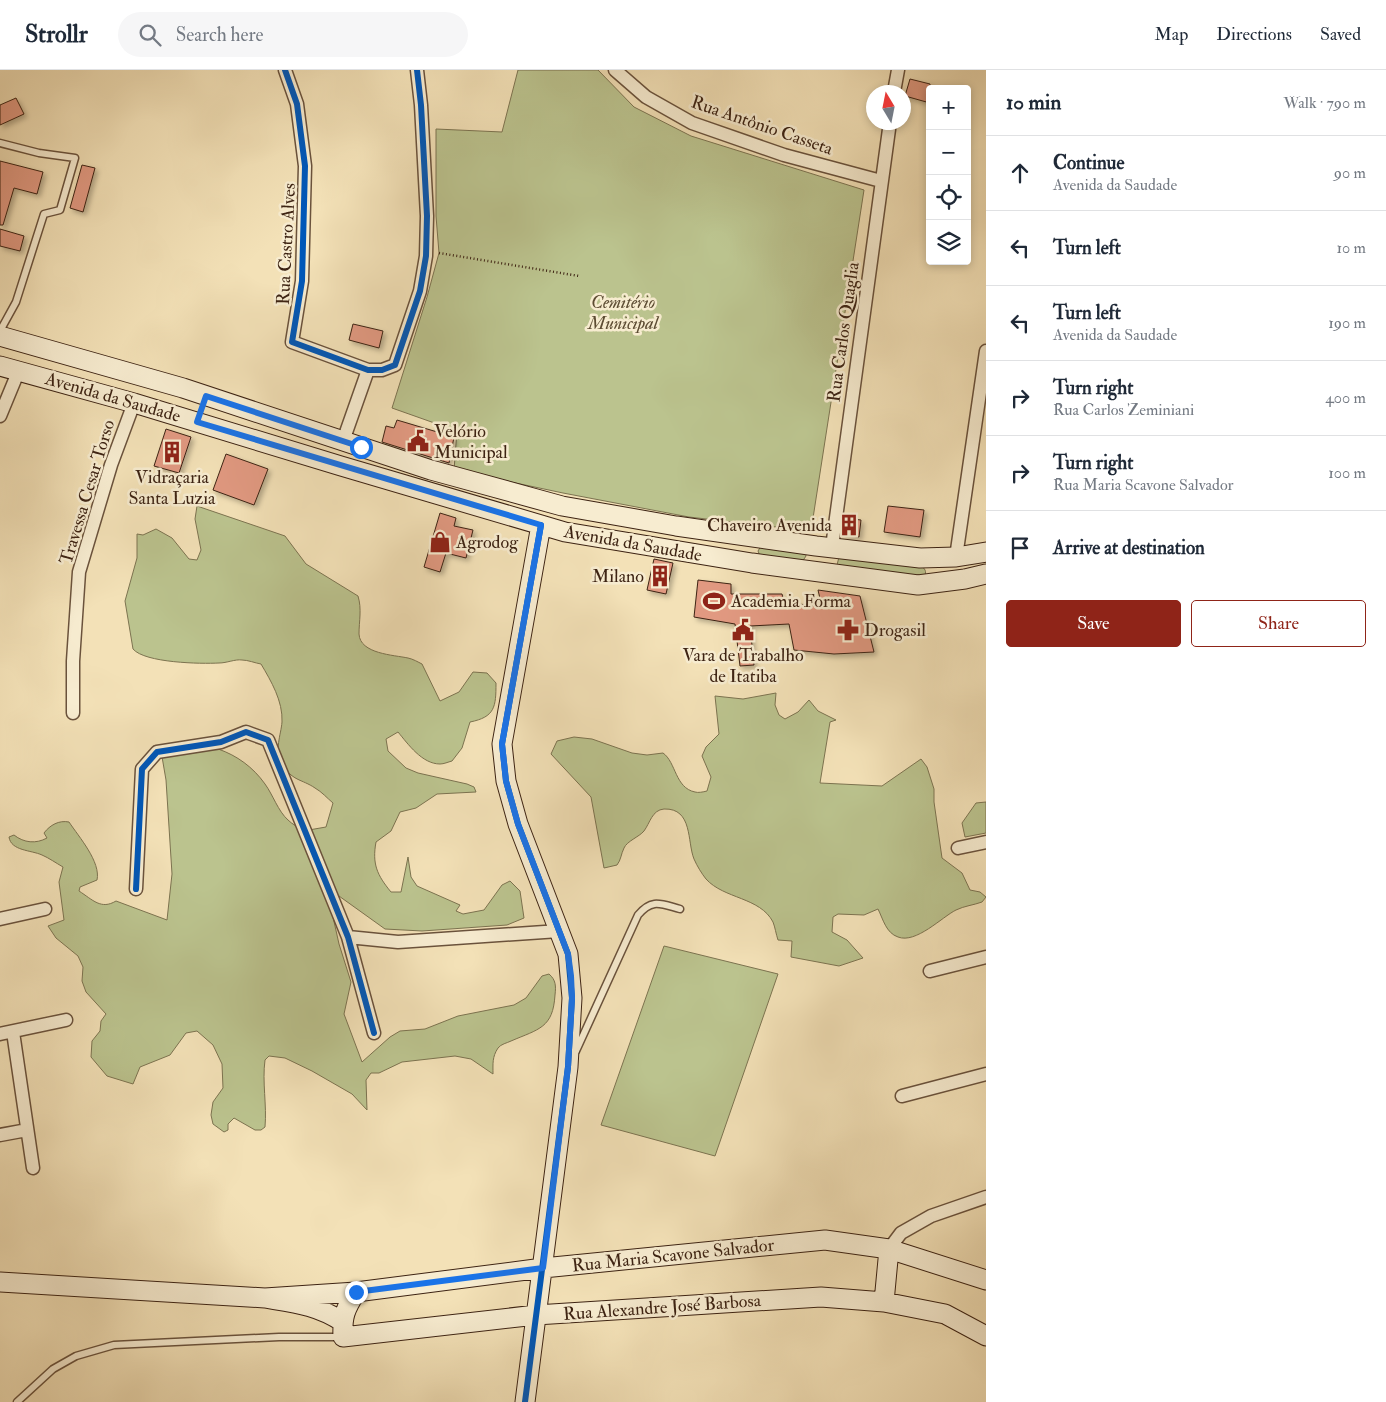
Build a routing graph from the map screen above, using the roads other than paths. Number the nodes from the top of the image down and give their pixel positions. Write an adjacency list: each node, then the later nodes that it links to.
1 (285, 70): 14 (street, Rua Castro Alves)
2 (417, 70): 14 (street)
3 (615, 70): 8 (street, Rua Antônio Casseta)
4 (898, 70): 5 (street)
5 (895, 85)
6 (889, 130): 8 (street, Rua Carlos Quaglia)
7 (0, 144): 9 (lane)
8 (881, 181): 23 (street, Rua Carlos Quaglia)
9 (0, 331)
10 (0, 336): 15 (main road, Avenida da Saudade)
11 (986, 351): 26 (street)
12 (0, 366): 13 (main road, Avenida da Saudade)
13 (19, 370): 16 (main road, Avenida da Saudade); 17 (street)
14 (368, 370): 19 (street)
15 (206, 396): 18 (main road); 19 (main road, Avenida da Saudade)
16 (134, 403): 18 (main road, Avenida da Saudade); 30 (street, Travessa Cesar Torso)
17 (0, 416)
18 (197, 422): 20 (main road, Avenida da Saudade)
19 (343, 441): 21 (main road, Avenida da Saudade)
20 (541, 525): 25 (main road, Avenida da Saudade); 37 (main road)
21 (712, 531): 22 (main road, Avenida da Saudade); 25 (main road)
22 (755, 537): 23 (main road, Avenida da Saudade); 27 (main road)
23 (832, 547): 26 (main road, Avenida da Saudade); 28 (main road)
24 (986, 552): 26 (main road, Avenida da Saudade)
25 (704, 555): 27 (main road, Avenida da Saudade)
26 (956, 557)
27 (752, 563): 28 (main road, Avenida da Saudade)
28 (812, 570): 29 (main road, Avenida da Saudade)
29 (986, 574)
30 (72, 713)
31 (986, 842): 32 (street)
32 (958, 848)
33 (136, 889): 38 (street)
34 (45, 909): 36 (street)
35 (680, 909): 45 (lane)
36 (0, 919)
37 (559, 931): 38 (street); 45 (main road)
38 (348, 936): 43 (street)
39 (986, 957): 40 (street)
40 (930, 970)
41 (66, 1020): 42 (street)
42 (13, 1032): 44 (street); 48 (street)
43 (374, 1033)
44 (0, 1034)
45 (568, 1067): 53 (main road)
46 (986, 1074): 47 (street)
47 (902, 1096)
48 (27, 1130): 49 (street); 50 (street)
49 (0, 1134)
50 (33, 1168)
51 (986, 1197): 52 (street)
52 (889, 1248): 53 (main road, Rua Maria Scavone Salvador); 54 (main road, Rua Maria Scavone Salvador); 58 (main road)
53 (543, 1268): 56 (main road, Rua Maria Scavone Salvador); 59 (main road)
54 (986, 1280)
55 (0, 1282): 57 (main road)
56 (356, 1292): 57 (main road, Rua Maria Scavone Salvador); 60 (main road)
57 (265, 1298): 60 (main road)
58 (884, 1302): 59 (main road, Rua Alexandre José Barbosa); 61 (main road, Rua Alexandre José Barbosa)
59 (536, 1315): 60 (main road, Rua Alexandre José Barbosa); 63 (main road)
60 (343, 1329): 62 (lane, Rua Alexandre José Barbosa)
61 (986, 1336)
62 (17, 1402)
63 (525, 1402)

